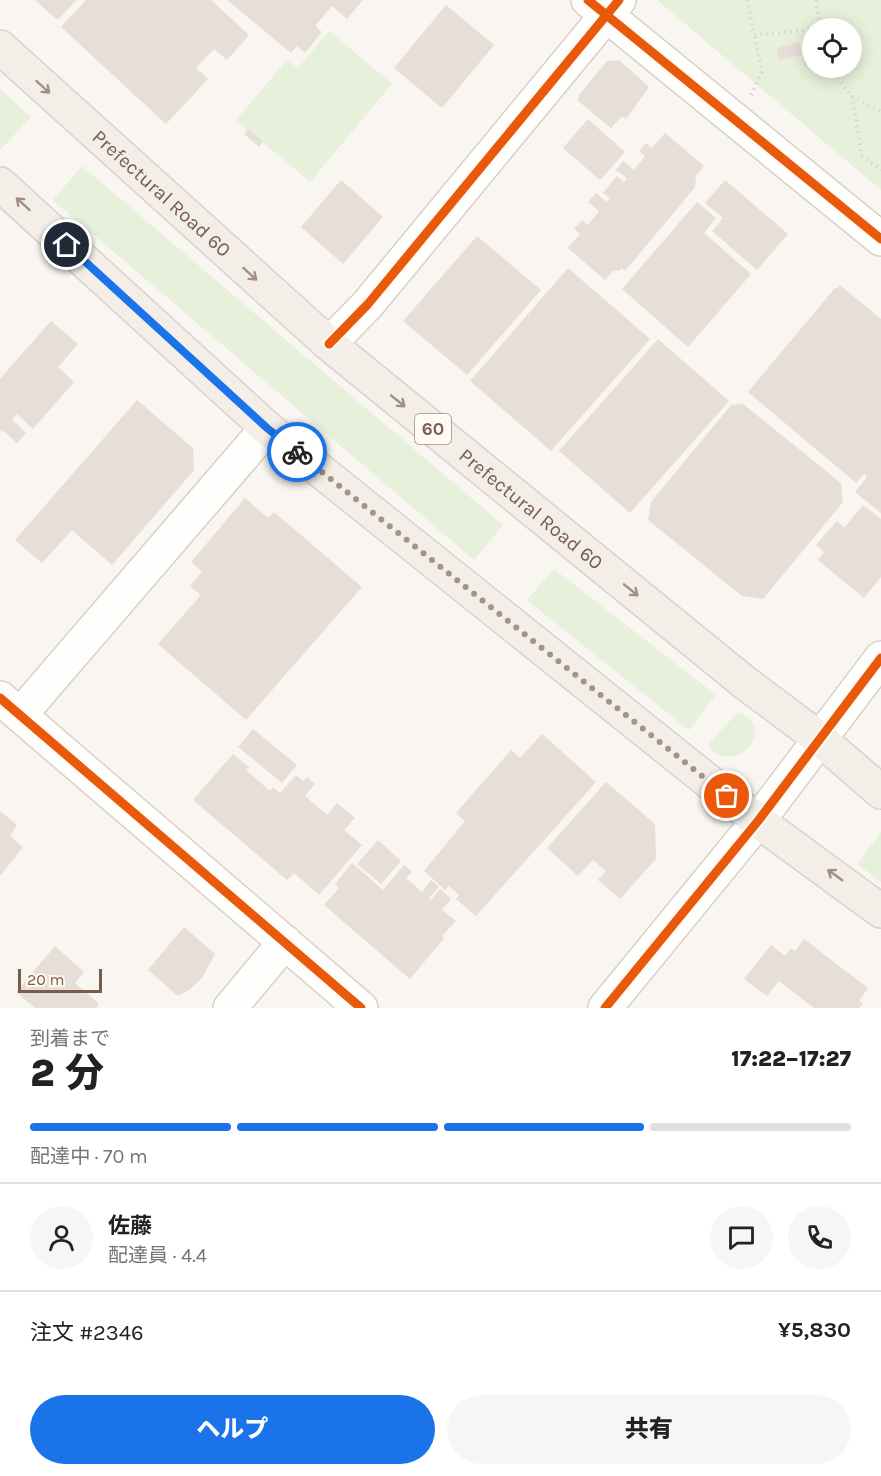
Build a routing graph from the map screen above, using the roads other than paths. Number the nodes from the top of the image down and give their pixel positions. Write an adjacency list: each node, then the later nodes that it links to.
1 (604, 5): 4 (street); 5 (street)
2 (0, 47): 5 (main road, Prefectural Road 60 / 60, one-way to 5)
3 (0, 183): 6 (main road, one-way to 3)
4 (881, 239)
5 (329, 344): 9 (main road, Prefectural Road 60 / 60, one-way to 9)
6 (267, 428): 8 (street); 11 (main road)
7 (881, 658): 9 (street)
8 (10, 707): 13 (street)
9 (820, 740): 10 (main road, Prefectural Road 60 / 60); 11 (street)
10 (881, 792)
11 (758, 821): 12 (main road, one-way to 11); 16 (street)
12 (881, 911)
13 (285, 942): 14 (street); 15 (street)
14 (230, 1008)
15 (361, 1008)
16 (605, 1008)

